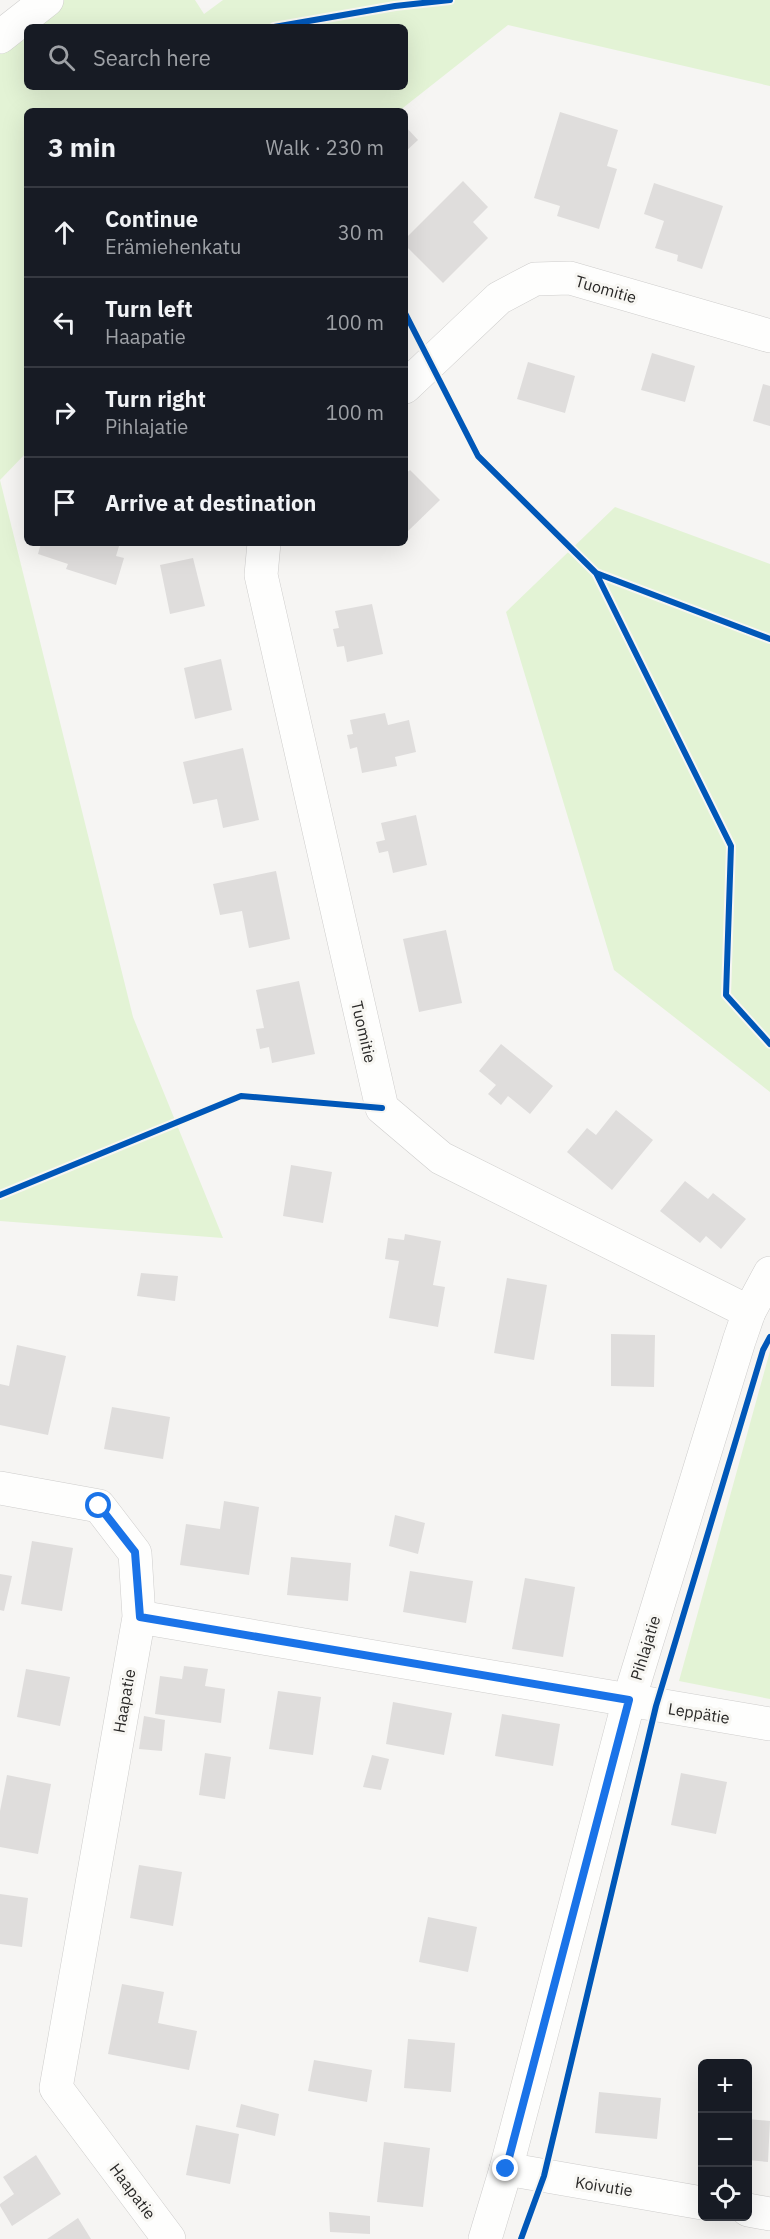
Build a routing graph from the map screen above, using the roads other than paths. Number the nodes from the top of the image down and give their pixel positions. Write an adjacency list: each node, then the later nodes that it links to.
1 (47, 0): 2 (street)
2 (0, 38)
3 (770, 336): 4 (street, Tuomitie)
4 (408, 384)
5 (264, 546): 7 (street, Tuomitie)
6 (770, 1273): 7 (street, Pihlajatie)
7 (749, 1312): 10 (street, Pihlajatie)
8 (0, 1488): 9 (street, Haapatie)
9 (140, 1617): 10 (street); 16 (street, Haapatie)
10 (629, 1700): 11 (street, Leppätie); 12 (street, Pihlajatie)
11 (770, 1724)
12 (506, 2169): 13 (street, Koivutie); 17 (street, Pihlajatie)
13 (698, 2202)
14 (752, 2211): 15 (street)
15 (770, 2214)
16 (169, 2239)
17 (485, 2239)

